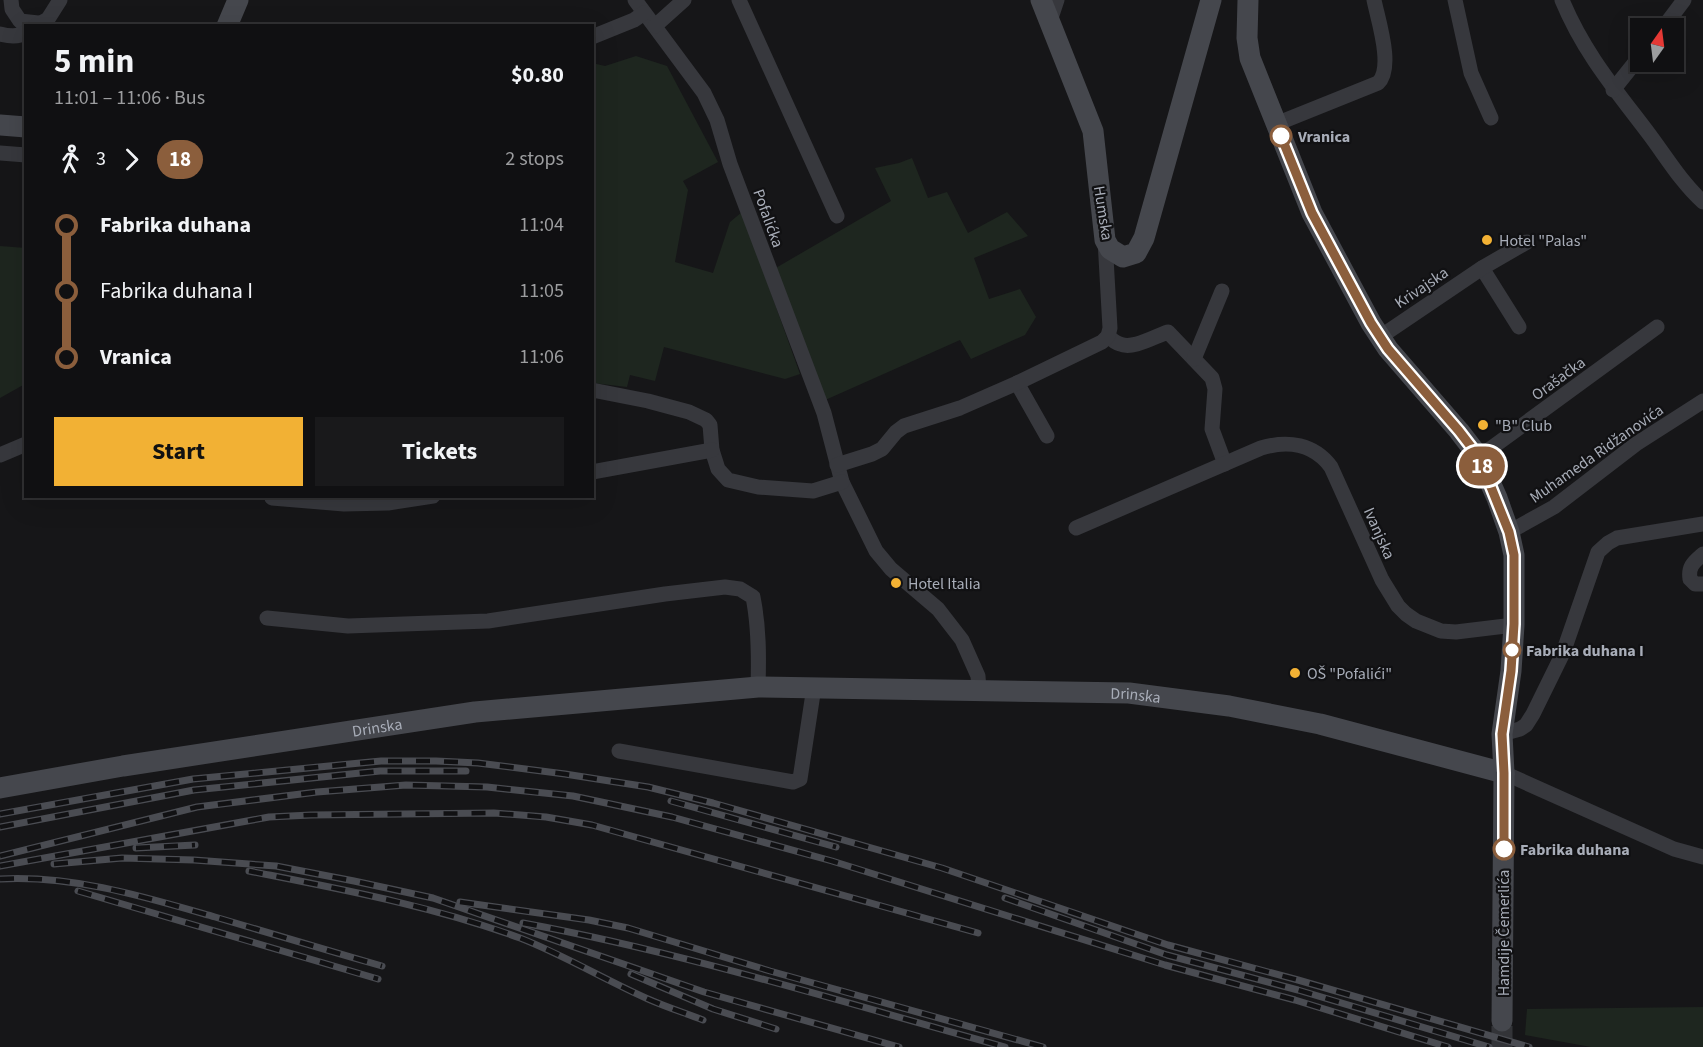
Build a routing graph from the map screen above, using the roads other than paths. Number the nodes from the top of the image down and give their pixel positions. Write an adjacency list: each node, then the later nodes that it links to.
1 (11, 0): 17 (street)
2 (60, 0): 18 (street)
3 (238, 0): 19 (main road)
4 (684, 0): 20 (street)
5 (739, 0): 33 (street)
6 (1041, 0): 16 (main road, Humska)
7 (1057, 0): 16 (street)
8 (1211, 0): 34 (main road, Humska)
9 (1248, 0): 27 (main road)
10 (1374, 0): 27 (street)
11 (1455, 0): 26 (street)
12 (1562, 0): 25 (street)
13 (1684, 0): 15 (street)
14 (639, 7): 20 (street, Pofalićka); 23 (street)
15 (1670, 18)
16 (1050, 21): 34 (main road, Humska)
17 (26, 24)
18 (39, 24)
19 (228, 24)
20 (655, 26): 52 (street, Pofalićka)
21 (0, 34): 22 (street)
22 (24, 34)
23 (594, 36)
24 (1630, 69): 25 (street)
25 (1613, 90): 32 (street)
26 (1491, 118)
27 (1276, 124): 41 (main road)
28 (0, 125): 29 (main road)
29 (24, 128)
30 (0, 153): 31 (street)
31 (24, 155)
32 (1703, 202)
33 (837, 216)
34 (1105, 240): 40 (street)
35 (1527, 242): 36 (street, Krivajska)
36 (1482, 268): 38 (street); 41 (street, Krivajska)
37 (1222, 291): 42 (street)
38 (1519, 327)
39 (1657, 327): 50 (street, Orašačka)
40 (1108, 336): 42 (street); 43 (street)
41 (1380, 337): 50 (main road)
42 (1194, 359): 51 (street)
43 (1017, 383): 46 (street); 52 (street)
44 (594, 390): 48 (street)
45 (1703, 401): 59 (street, Muhameda Ridžanovića)
46 (1047, 436)
47 (24, 445): 49 (street)
48 (712, 450): 53 (street); 54 (street)
49 (0, 455)
50 (1479, 457): 59 (main road)
51 (1225, 464): 58 (street, Ivanjska); 63 (street, Ivanjska)
52 (837, 465): 54 (street, Pofalićka)
53 (594, 472)
54 (842, 482): 66 (street, Pofalićka)
55 (272, 498): 56 (street)
56 (420, 498)
57 (1703, 524): 67 (street)
58 (1076, 528)
59 (1509, 532): 63 (main road)
60 (1703, 554): 61 (street)
61 (1703, 584)
62 (267, 618): 64 (street)
63 (1514, 624): 67 (main road)
64 (758, 687): 65 (main road, Drinska); 70 (main road, Drinska)
65 (814, 687): 66 (main road, Drinska); 68 (street)
66 (979, 690): 69 (main road, Drinska)
67 (1502, 734): 69 (main road)
68 (619, 751)
69 (1504, 773): 71 (street); 72 (main road, Hamdije Čemerlića)
70 (0, 788)
71 (1703, 857)
72 (1502, 1021)

